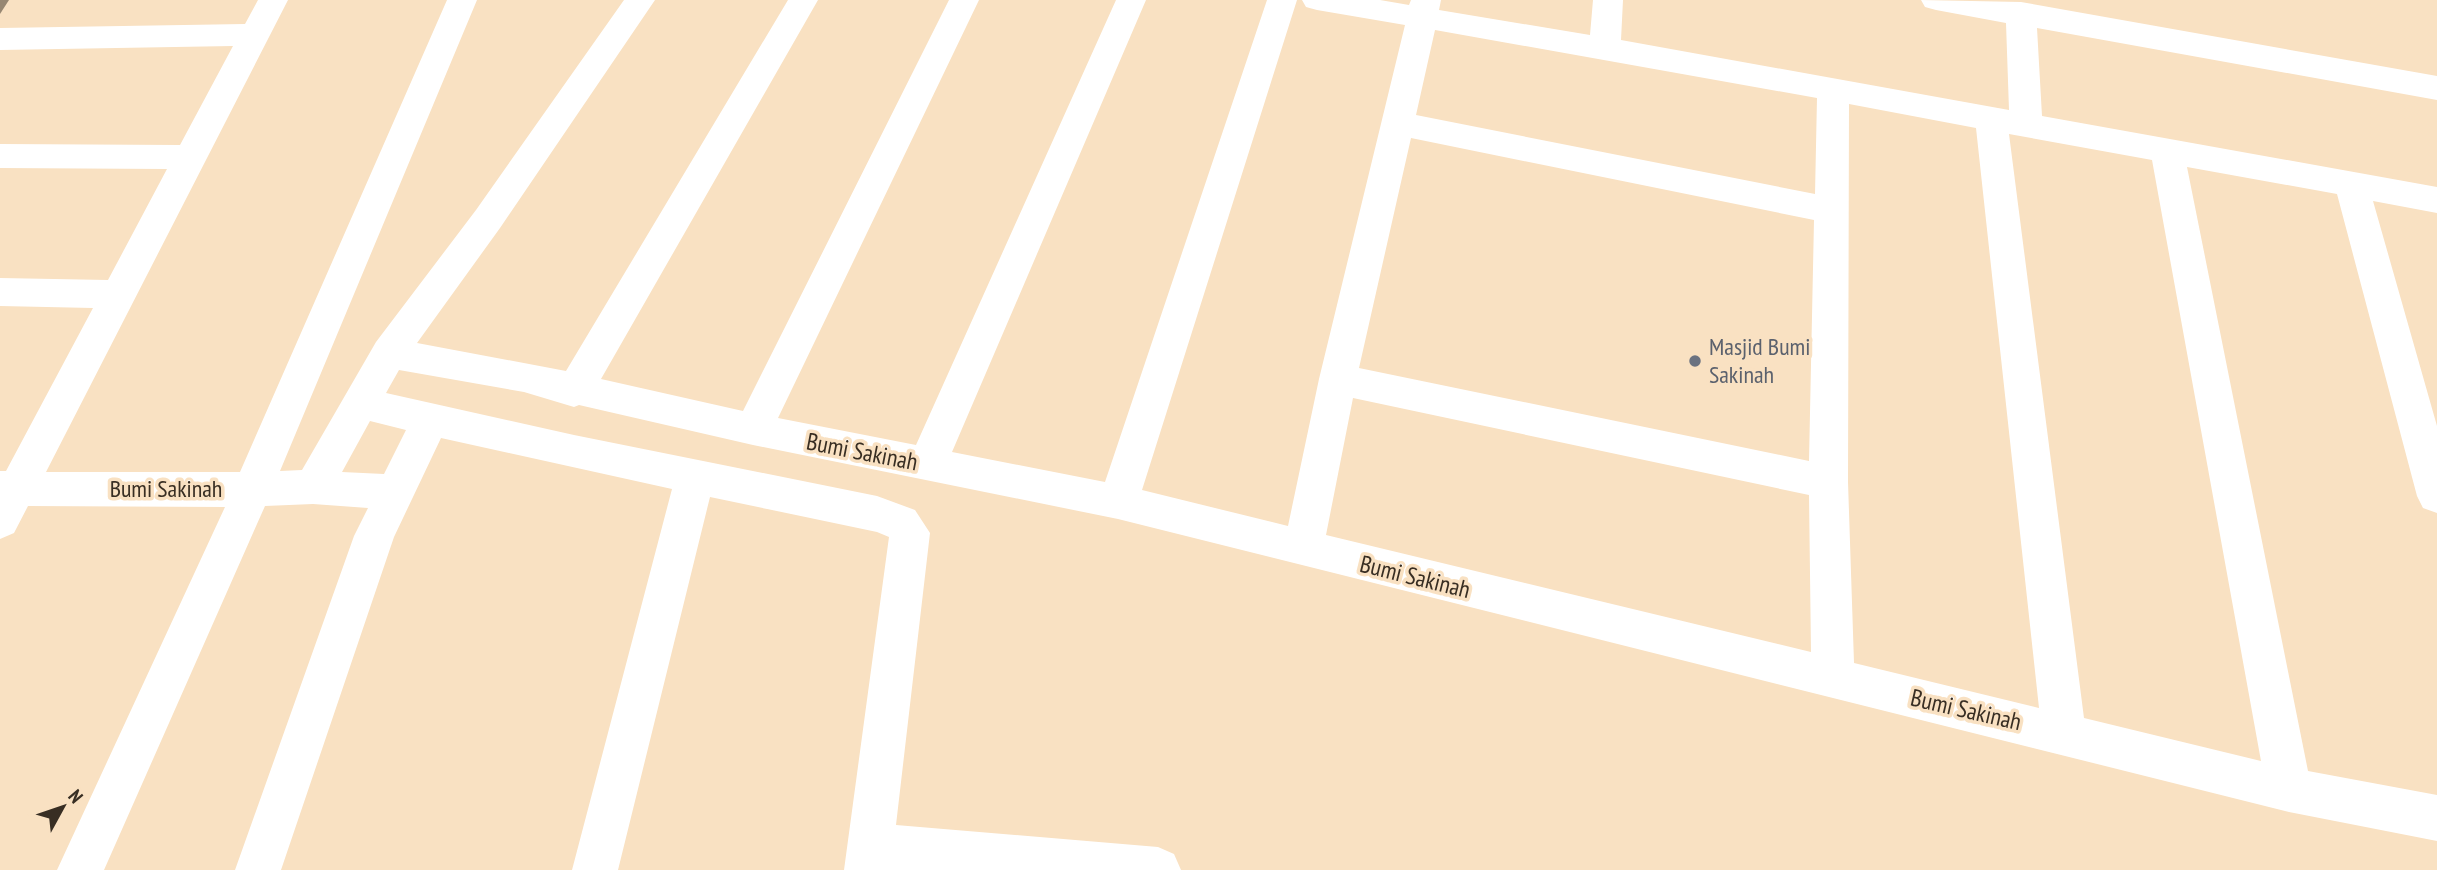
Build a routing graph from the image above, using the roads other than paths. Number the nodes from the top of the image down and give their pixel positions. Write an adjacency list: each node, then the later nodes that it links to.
1 (273, 0): 13 (street)
2 (462, 0): 38 (street)
3 (640, 0): 28 (street)
4 (803, 0): 30 (street)
5 (964, 0): 33 (street)
6 (1131, 0): 34 (street)
7 (1282, 0): 42 (street)
8 (1317, 0): 11 (street)
9 (1608, 0): 15 (street)
10 (1936, 0): 12 (street)
11 (1423, 9): 15 (street); 19 (street)
12 (2021, 13): 16 (street); 18 (street)
13 (254, 35): 14 (street); 22 (street)
14 (0, 39)
15 (1605, 48): 17 (street)
16 (2437, 88)
17 (1833, 92): 18 (street); 25 (street)
18 (2008, 120): 20 (street); 45 (street)
19 (1398, 123): 25 (street); 29 (street)
20 (2167, 149): 23 (street); 46 (street)
21 (0, 156): 22 (street)
22 (191, 157): 27 (street)
23 (2351, 184): 24 (street); 40 (street)
24 (2437, 200)
25 (1831, 210): 36 (street)
26 (0, 292): 27 (street)
27 (120, 295): 41 (street)
28 (389, 353): 30 (street, Bumi Sakinah); 31 (street)
29 (1338, 379): 36 (street); 43 (street)
30 (574, 391): 33 (street, Bumi Sakinah)
31 (359, 403): 32 (street); 37 (street)
32 (430, 421): 35 (street); 39 (street)
33 (753, 429): 34 (street, Bumi Sakinah)
34 (927, 465): 42 (street, Bumi Sakinah)
35 (695, 478): 48 (street); 52 (street)
36 (1828, 482): 44 (street)
37 (313, 487): 38 (street, Bumi Sakinah); 39 (street, Bumi Sakinah)
38 (254, 489): 41 (street, Bumi Sakinah); 50 (street)
39 (393, 492): 51 (street)
40 (2437, 496)
41 (6, 499)
42 (1118, 502): 43 (street, Bumi Sakinah)
43 (1303, 550): 44 (street, Bumi Sakinah)
44 (1833, 679): 45 (street, Bumi Sakinah)
45 (2064, 733): 46 (street, Bumi Sakinah)
46 (2290, 790): 47 (street, Bumi Sakinah)
47 (2437, 818)
48 (869, 858): 49 (street)
49 (1143, 869)
50 (80, 870)
51 (258, 870)
52 (595, 870)

